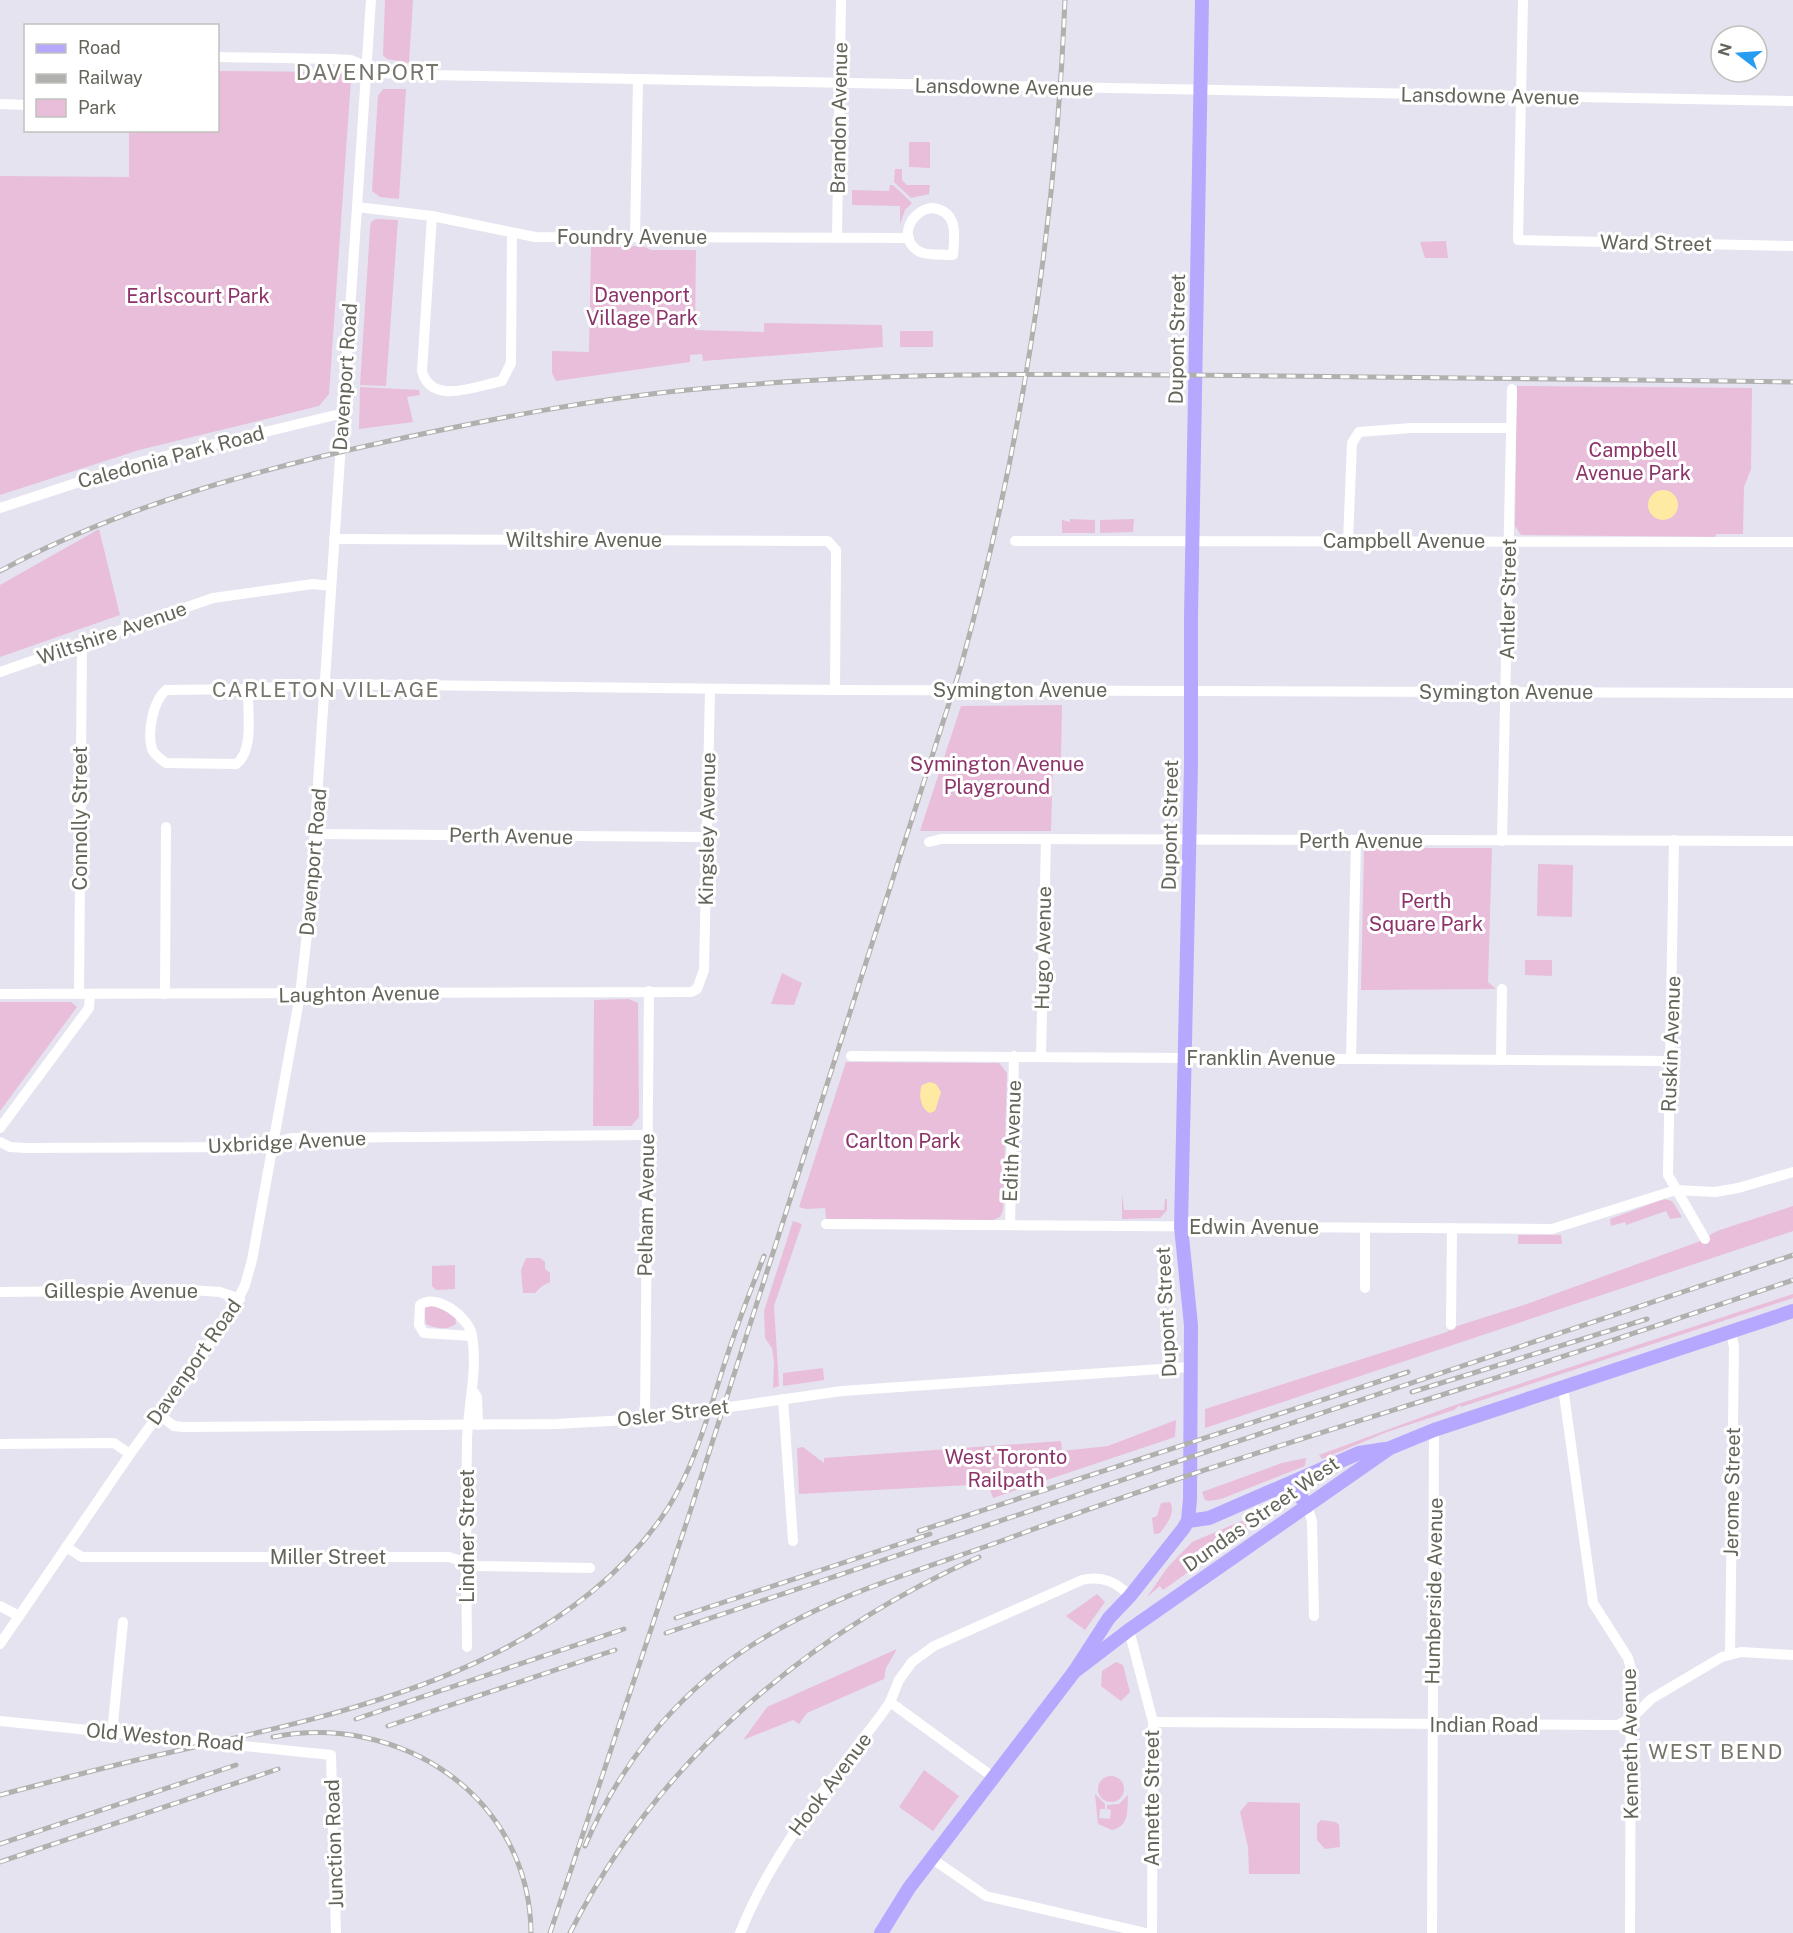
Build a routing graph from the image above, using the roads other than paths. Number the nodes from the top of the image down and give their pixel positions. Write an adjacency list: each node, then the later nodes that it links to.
1 (371, 0): 6 (street, Davenport Road)
2 (841, 0): 8 (street, Brandon Avenue)
3 (1202, 0): 9 (main road, Dupont Street)
4 (1523, 0): 10 (street)
5 (219, 57): 6 (street, Lansdowne Avenue)
6 (367, 66): 7 (street, Lansdowne Avenue); 14 (street, Davenport Road)
7 (638, 81): 8 (street, Lansdowne Avenue); 18 (street)
8 (840, 84): 9 (street, Lansdowne Avenue); 17 (street, Brandon Avenue)
9 (1201, 90): 10 (street, Lansdowne Avenue); 27 (main road, Dupont Street)
10 (1520, 95): 11 (street, Lansdowne Avenue); 20 (street, Ward Street)
11 (1793, 101)
12 (0, 104): 13 (street)
13 (24, 105)
14 (357, 207): 15 (street, Foundry Avenue); 22 (street, Davenport Road)
15 (432, 216): 16 (street, Foundry Avenue); 16 (street)
16 (512, 233): 18 (street, Foundry Avenue)
17 (837, 236): 18 (street, Foundry Avenue); 19 (street, Foundry Avenue)
18 (635, 237)
19 (909, 238): 19 (street)
20 (1793, 246)
21 (1512, 389): 23 (street, Antler Street)
22 (344, 412): 24 (street, Caledonia Park Road); 25 (street, Davenport Road)
23 (1511, 428): 28 (street, Antler Street); 29 (street)
24 (0, 508)
25 (334, 539): 31 (street, Davenport Road); 37 (street, Wiltshire Avenue)
26 (1015, 541): 27 (street, Campbell Avenue)
27 (1193, 541): 29 (street, Campbell Avenue); 38 (main road, Dupont Street)
28 (1509, 541): 29 (street, Campbell Avenue); 30 (street, Campbell Avenue); 39 (street, Antler Street)
29 (1348, 542)
30 (1793, 542)
31 (331, 586): 32 (street, Wiltshire Avenue); 34 (street, Davenport Road)
32 (82, 642): 33 (street, Wiltshire Avenue); 55 (street, Connolly Street)
33 (0, 672)
34 (326, 684): 35 (street, Symington Avenue); 36 (street, Symington Avenue); 42 (street, Davenport Road)
35 (248, 689): 35 (street, Symington Avenue)
36 (710, 689): 37 (street, Symington Avenue); 43 (street, Kingsley Avenue)
37 (835, 690): 38 (street, Symington Avenue)
38 (1191, 690): 39 (street, Symington Avenue); 45 (main road, Dupont Street)
39 (1506, 692): 40 (street, Symington Avenue); 47 (street, Antler Street)
40 (1793, 693)
41 (166, 827): 56 (street)
42 (316, 834): 43 (street, Perth Avenue); 57 (street, Davenport Road)
43 (707, 837): 51 (street, Kingsley Avenue)
44 (1046, 839): 45 (street, Perth Avenue); 49 (street, Perth Avenue); 60 (street, Hugo Avenue)
45 (1189, 839): 50 (street, Perth Avenue); 61 (main road, Dupont Street)
46 (1674, 840): 47 (street, Perth Avenue); 48 (street, Perth Avenue); 64 (street, Ruskin Avenue)
47 (1502, 841): 50 (street, Perth Avenue)
48 (1793, 841)
49 (929, 842)
50 (1356, 842): 62 (street)
51 (704, 970): 53 (street, Laughton Avenue)
52 (1502, 989): 63 (street)
53 (649, 991): 57 (street, Laughton Avenue); 66 (street, Pelham Avenue)
54 (0, 994): 55 (street, Laughton Avenue)
55 (84, 994): 56 (street, Laughton Avenue); 65 (street, Connolly Street)
56 (165, 994): 57 (street, Laughton Avenue)
57 (300, 995): 68 (street, Davenport Road)
58 (851, 1056): 59 (street, Franklin Avenue)
59 (1014, 1056): 60 (street, Franklin Avenue); 72 (street, Edith Avenue)
60 (1041, 1056): 61 (street, Franklin Avenue)
61 (1186, 1058): 62 (street, Franklin Avenue); 73 (main road, Dupont Street)
62 (1351, 1059): 63 (street, Franklin Avenue)
63 (1501, 1060): 64 (street, Franklin Avenue)
64 (1671, 1060): 70 (street, Ruskin Avenue)
65 (0, 1128)
66 (647, 1135): 68 (street, Uxbridge Avenue); 88 (street, Pelham Avenue)
67 (0, 1142): 68 (street, Uxbridge Avenue)
68 (273, 1144): 79 (street, Davenport Road)
69 (1793, 1172): 70 (street)
70 (1676, 1190): 75 (street, Edwin Avenue); 76 (street, Ruskin Avenue)
71 (826, 1224): 72 (street, Edwin Avenue)
72 (1010, 1225): 73 (street, Edwin Avenue)
73 (1181, 1227): 74 (street, Edwin Avenue); 84 (main road, Dupont Street)
74 (1365, 1228): 75 (street, Edwin Avenue); 77 (street)
75 (1452, 1228): 81 (street)
76 (1705, 1239)
77 (1365, 1288)
78 (0, 1292): 79 (street, Gillespie Avenue)
79 (240, 1299): 87 (street, Davenport Road)
80 (1793, 1311): 82 (main road, Dundas Street West)
81 (1451, 1325)
82 (1731, 1331): 85 (main road, Dundas Street West); 109 (street, Jerome Street)
83 (472, 1336): 83 (street); 89 (street, Lindner Street)
84 (1191, 1367): 86 (street, Osler Street); 96 (main road, Dupont Street)
85 (1563, 1386): 90 (main road, Dundas Street West); 113 (street, Kenneth Avenue)
86 (783, 1399): 88 (street, Osler Street); 97 (street)
87 (158, 1414): 89 (street, Osler Street); 93 (street, Davenport Road)
88 (645, 1419): 89 (street, Osler Street)
89 (473, 1425): 99 (street, Lindner Street)
90 (1434, 1430): 92 (main road, Dundas Street West); 116 (street, Humberside Avenue)
91 (0, 1444): 93 (street)
92 (1390, 1448): 94 (main road); 95 (main road, Dundas Street West)
93 (130, 1454): 98 (street, Davenport Road)
94 (1282, 1488): 95 (main road); 96 (main road)
95 (1306, 1506): 104 (street); 106 (main road, Dundas Street West)
96 (1188, 1521): 101 (main road)
97 (793, 1541)
98 (66, 1547): 99 (street, Miller Street); 103 (street, Davenport Road)
99 (468, 1563): 100 (street, Miller Street); 108 (street, Lindner Street)
100 (590, 1568)
101 (1130, 1596): 106 (main road); 111 (main road); 112 (street, Hook Avenue)
102 (0, 1606): 103 (street)
103 (19, 1616): 107 (street, Davenport Road)
104 (1314, 1616)
105 (123, 1622): 117 (street)
106 (1129, 1630): 111 (main road, Dundas Street West); 115 (street, Annette Street)
107 (0, 1644)
108 (467, 1647)
109 (1730, 1654): 110 (street, Indian Road); 113 (street, Indian Road)
110 (1793, 1655)
111 (1074, 1672): 119 (main road, Dundas Street West)
112 (890, 1702): 119 (street); 122 (street, Hook Avenue)
113 (1633, 1717): 116 (street, Indian Road); 127 (street, Kenneth Avenue)
114 (0, 1721): 117 (street, Old Weston Road)
115 (1153, 1722): 116 (street, Indian Road); 125 (street, Annette Street)
116 (1433, 1725): 126 (street, Humberside Avenue)
117 (112, 1733): 118 (street, Old Weston Road)
118 (331, 1755): 121 (street, Junction Road)
119 (993, 1777): 120 (main road, Dundas Street West)
120 (932, 1858): 123 (main road, Dundas Street West); 124 (street)
121 (336, 1933)
122 (740, 1933)
123 (881, 1933)
124 (1146, 1933)
125 (1152, 1933)
126 (1432, 1933)
127 (1629, 1933)

